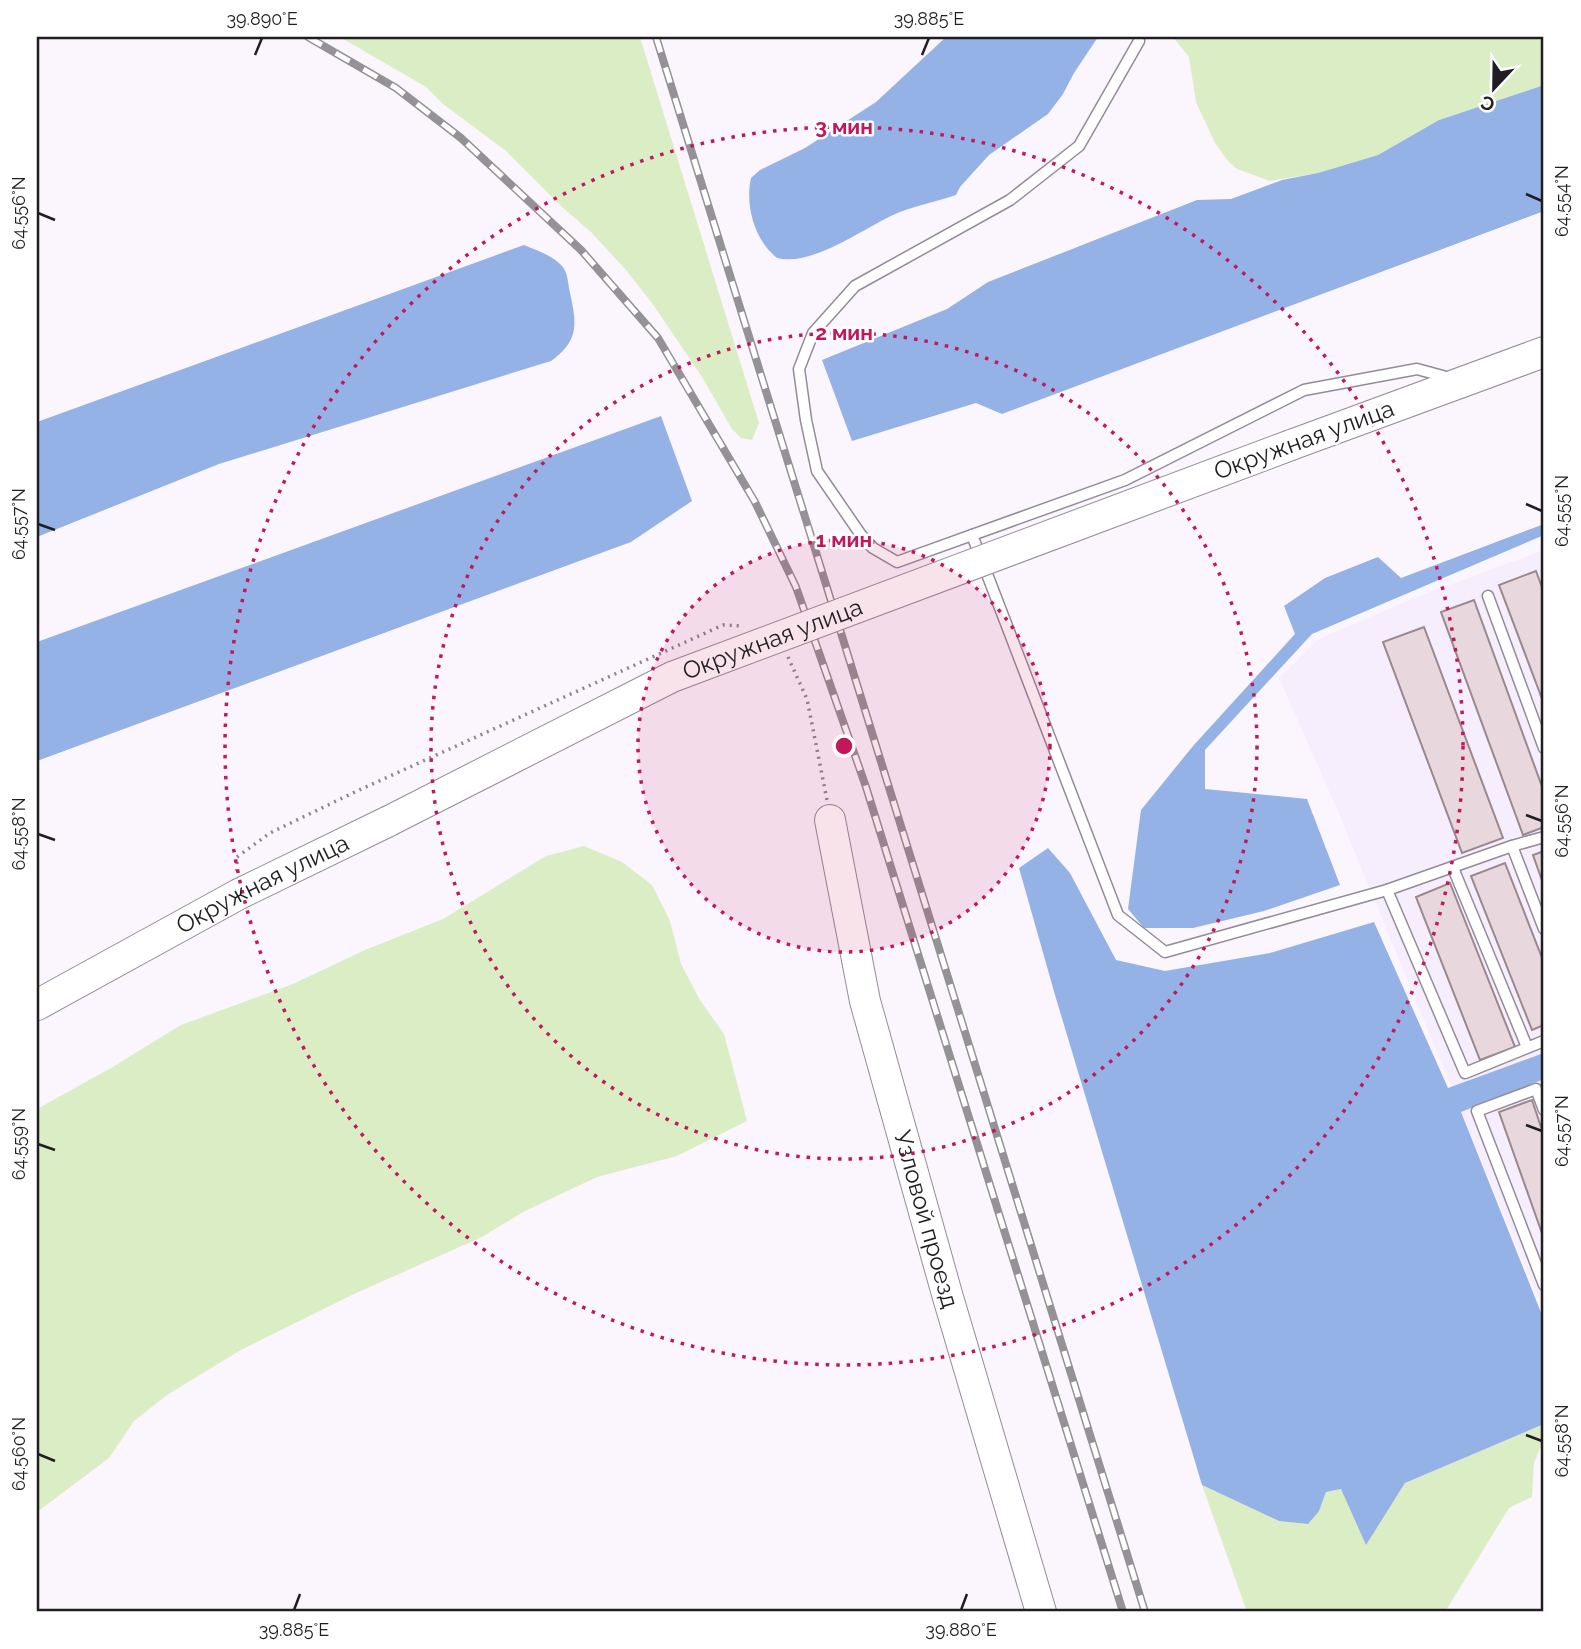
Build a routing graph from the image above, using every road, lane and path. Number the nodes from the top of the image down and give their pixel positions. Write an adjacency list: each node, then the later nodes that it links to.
1 (1139, 41): 4 (lane)
2 (1544, 352): 3 (main road, Окружная улица)
3 (1463, 382): 4 (main road, Окружная улица, bridge); 4 (lane)
4 (976, 548): 11 (lane); 13 (main road, Окружная улица, bridge)
5 (1488, 596): 6 (lane)
6 (1544, 748)
7 (830, 820): 19 (main road, Узловой проезд)
8 (1544, 837): 9 (lane)
9 (1512, 846): 10 (lane); 12 (lane)
10 (1453, 868): 11 (lane); 15 (lane)
11 (1388, 890): 15 (lane)
12 (1544, 929)
13 (37, 1005)
14 (1544, 1041): 15 (lane)
15 (1527, 1047)
16 (1540, 1087): 17 (lane); 18 (lane)
17 (1544, 1110)
18 (1544, 1285)
19 (1041, 1612)

